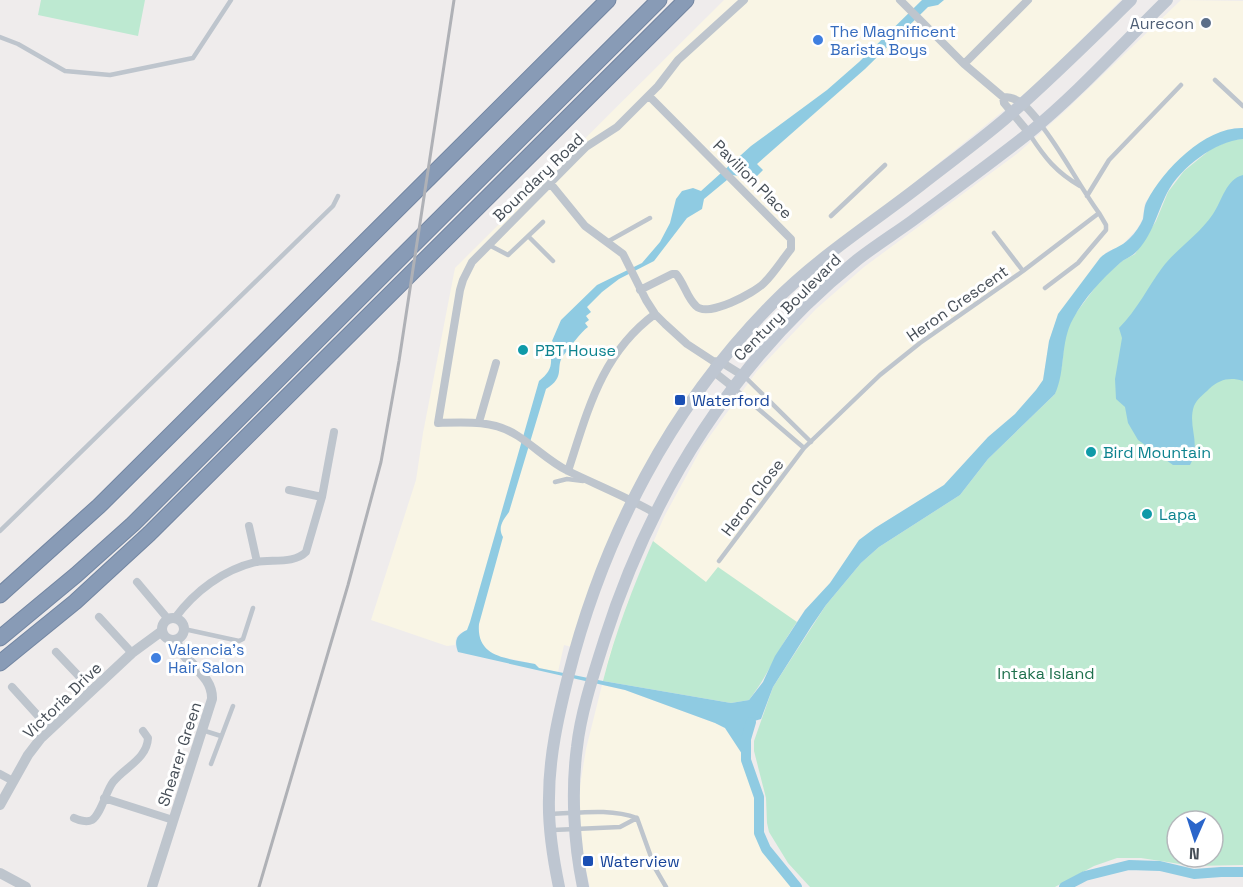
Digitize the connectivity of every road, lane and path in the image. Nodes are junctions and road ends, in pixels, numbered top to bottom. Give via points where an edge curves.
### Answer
1 (231, 0) edge
2 (608, 0) edge
3 (659, 0) edge
4 (686, 0) edge
5 (698, 0) edge
6 (744, 0) edge
7 (1028, 0) edge
8 (1131, 0) edge
9 (1167, 0) edge
10 (902, 2) edge
11 (0, 37) edge
12 (964, 64) junction
13 (1215, 80) dead end
14 (1181, 85) dead end
15 (649, 96) junction
16 (1003, 98) junction
17 (1023, 102) junction
18 (1243, 106) edge
19 (1012, 112) junction
20 (1040, 123) junction
21 (1029, 133) junction
22 (885, 165) dead end
23 (550, 183) junction
24 (1080, 186) junction
25 (338, 196) dead end
26 (1087, 196) junction
27 (1099, 213) junction
28 (831, 216) dead end
29 (650, 218) dead end
30 (543, 222) dead end
31 (994, 233) dead end
32 (528, 236) junction
33 (607, 242) junction
34 (489, 245) junction
35 (436, 249) junction
36 (553, 261) dead end
37 (1023, 271) junction
38 (1045, 288) dead end
39 (640, 290) junction
40 (655, 314) junction
41 (496, 363) dead end
42 (716, 365) junction
43 (742, 375) junction
44 (733, 387) junction
45 (479, 422) junction
46 (334, 432) dead end
47 (811, 442) junction
48 (804, 448) junction
49 (568, 471) junction
50 (555, 482) dead end
51 (594, 483) junction
52 (290, 490) dead end
53 (322, 497) junction
54 (632, 501) junction
55 (655, 513) junction
56 (249, 526) dead end
57 (0, 531) edge
58 (719, 561) dead end
59 (257, 562) junction
60 (137, 582) dead end
61 (0, 594) edge
62 (253, 608) dead end
63 (99, 617) dead end
64 (172, 619) junction
65 (184, 629) junction
66 (162, 631) junction
67 (0, 638) edge
68 (176, 640) junction
69 (56, 652) dead end
70 (132, 653) junction
71 (0, 663) edge
72 (12, 687) dead end
73 (92, 690) junction
74 (233, 706) dead end
75 (50, 729) junction
76 (202, 730) junction
77 (143, 731) dead end
78 (221, 736) junction
79 (211, 764) dead end
80 (0, 774) edge
81 (13, 781) junction
82 (104, 798) junction
83 (0, 805) edge
84 (549, 814) junction
85 (574, 814) junction
86 (74, 818) dead end
87 (637, 818) junction
88 (173, 820) junction
89 (576, 828) junction
90 (550, 830) junction
91 (0, 873) edge
92 (26, 887) edge
93 (152, 887) edge
94 (559, 887) edge
95 (583, 887) edge
96 (666, 887) edge

1 - 11 lane via 193,58 110,75 65,71
2 - 61 highway via 99,506
3 - 67 highway via 133,524
4 - 35 highway
5 - 35 highway
6 - 15 street, Boundary Road via 678,60
7 - 12 street
8 - 17 main road, Century Boulevard
9 - 20 main road, Century Boulevard
10 - 12 street
12 - 16 street
13 - 18 lane
14 - 26 lane via 1110,160
15 - 23 street, Boundary Road via 617,127 586,147
15 - 39 street, Pavilion Place via 791,239 791,249 754,291 710,310 695,305 676,274
16 - 17 street
16 - 19 street
17 - 19 main road, Century Boulevard
17 - 20 street
19 - 21 street
19 - 42 main road, Century Boulevard via 820,260 774,302
20 - 21 main road, Century Boulevard
20 - 24 lane
21 - 24 lane via 1060,175
21 - 43 main road, Century Boulevard via 857,260 810,302
22 - 28 lane
23 - 33 street via 585,226
23 - 34 street, Boundary Road
24 - 26 lane
25 - 57 lane via 333,206
26 - 27 lane
27 - 37 lane, Heron Crescent
27 - 38 lane via 1106,230 1086,256
29 - 33 lane
30 - 32 lane
31 - 37 lane
32 - 34 lane via 508,255
32 - 36 lane
33 - 39 street via 624,254
34 - 45 street, Boundary Road via 472,262 463,280 438,423
35 - 71 highway via 123,560
37 - 47 lane, Heron Crescent via 912,349
39 - 40 street
40 - 42 street
40 - 49 street via 629,335 599,381
41 - 45 street
42 - 43 street
42 - 44 street
42 - 54 main road, Century Boulevard via 673,428
43 - 44 main road, Century Boulevard
43 - 47 lane
44 - 48 lane
44 - 55 main road, Century Boulevard via 694,441
45 - 49 street via 520,437
46 - 53 street
47 - 48 lane, Heron Crescent
48 - 58 lane, Heron Close
49 - 51 street
50 - 51 lane via 567,479
51 - 54 street
52 - 53 street
53 - 59 street via 308,547 301,556
54 - 55 street
54 - 84 main road, Century Boulevard via 575,648 553,744
55 - 85 main road, Century Boulevard via 617,601 584,712 576,748
56 - 59 street
59 - 64 street via 218,577
60 - 64 street
62 - 65 lane via 239,641
63 - 70 street
64 - 65 street via 183,624
64 - 66 street via 163,624
65 - 68 street
66 - 68 street via 167,639
66 - 70 street, Victoria Drive
68 - 76 street, Shearer Green via 211,687 212,699
69 - 73 street
70 - 73 street, Victoria Drive
72 - 75 street
73 - 75 street, Victoria Drive
74 - 78 lane
75 - 81 street, Victoria Drive
76 - 78 lane
76 - 88 street, Shearer Green
77 - 82 street via 148,738 144,752 115,780
78 - 79 lane
80 - 81 street
81 - 83 street, Victoria Drive
82 - 86 street via 90,821
82 - 88 street
84 - 85 lane
84 - 90 main road, Century Boulevard
85 - 87 lane via 613,812
85 - 89 main road, Century Boulevard
87 - 89 lane via 624,826
87 - 96 lane
88 - 93 street, Shearer Green
89 - 90 lane
89 - 95 main road, Century Boulevard
90 - 94 main road, Century Boulevard
91 - 92 street

